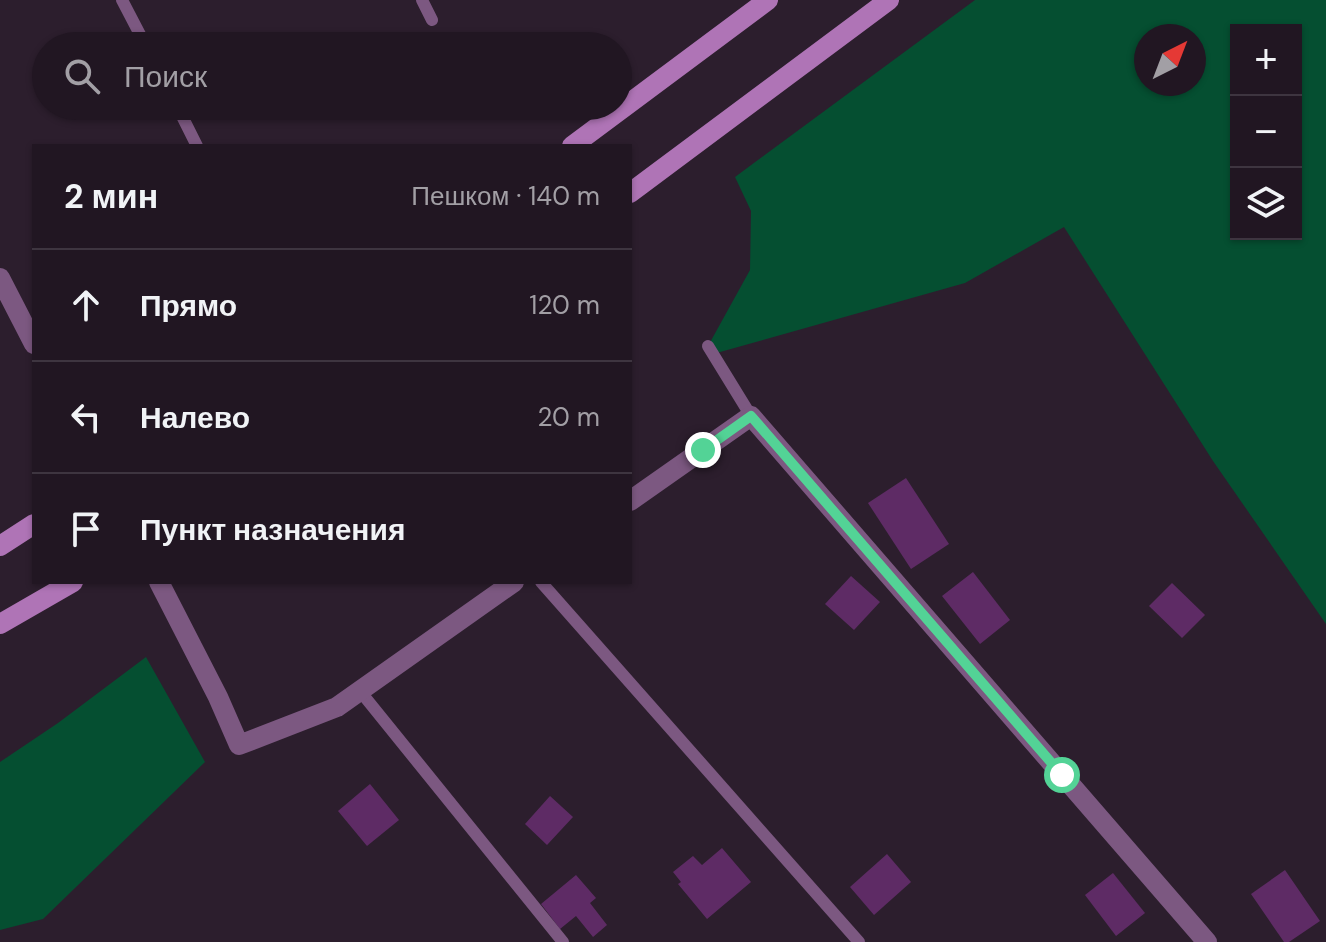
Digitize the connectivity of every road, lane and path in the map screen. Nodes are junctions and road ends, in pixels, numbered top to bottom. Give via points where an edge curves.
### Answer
1 (122, 0) edge
2 (422, 0) edge
3 (768, 0) edge
4 (889, 0) edge
5 (432, 20) dead end
6 (139, 32) edge
7 (632, 101) edge
8 (184, 120) edge
9 (607, 120) edge
10 (196, 144) edge
11 (575, 144) edge
12 (632, 192) edge
13 (0, 278) edge
14 (32, 340) edge
15 (708, 346) dead end
16 (751, 416) junction
17 (632, 500) edge
18 (32, 525) edge
19 (0, 546) edge
20 (70, 584) edge
21 (160, 584) edge
22 (511, 584) edge
23 (543, 584) edge
24 (0, 624) edge
25 (360, 691) junction
26 (563, 942) edge
27 (859, 942) edge
28 (1207, 942) edge

1 - 6 lane
2 - 5 lane
3 - 7 main road
4 - 12 main road
8 - 10 lane
9 - 11 main road
13 - 14 street
15 - 16 lane
16 - 17 street
16 - 28 street
18 - 19 main road
20 - 24 main road
21 - 25 street via 239,745 337,707
22 - 25 street
23 - 27 lane
25 - 26 lane

